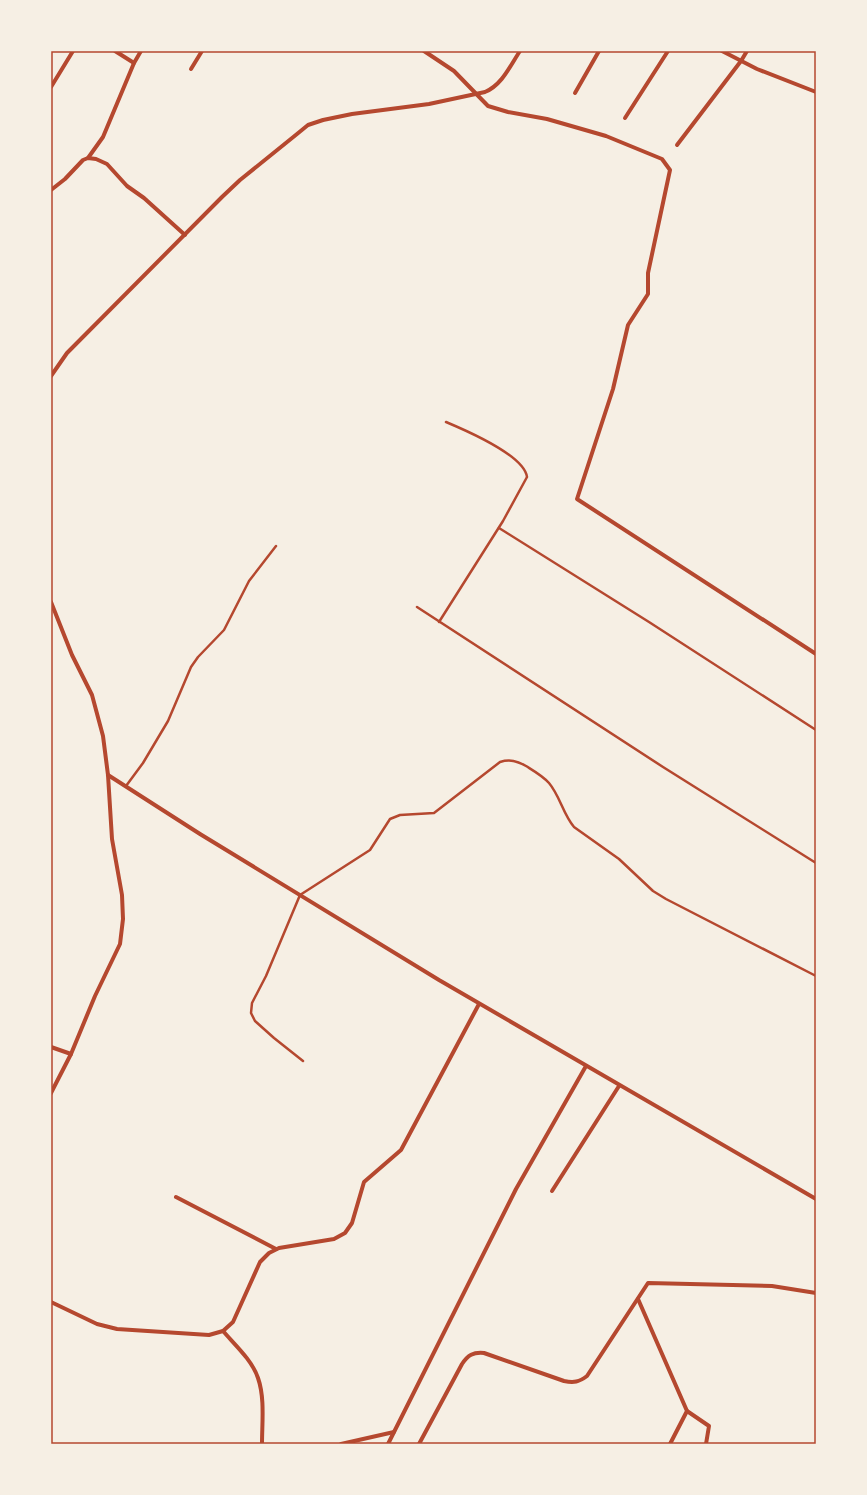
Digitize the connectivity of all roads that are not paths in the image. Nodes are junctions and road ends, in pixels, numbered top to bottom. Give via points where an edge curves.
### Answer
1 (73, 51) edge
2 (115, 51) edge
3 (141, 51) edge
4 (202, 51) edge
5 (424, 51) edge
6 (520, 51) edge
7 (599, 51) edge
8 (668, 51) edge
9 (722, 51) edge
10 (747, 51) edge
11 (433, 53) edge
12 (741, 61) junction
13 (134, 63) junction
14 (191, 69) dead end
15 (51, 87) edge
16 (575, 92) dead end
17 (816, 92) edge
18 (476, 94) junction
19 (625, 118) dead end
20 (677, 145) dead end
21 (88, 158) junction
22 (51, 190) edge
23 (185, 235) junction
24 (51, 376) edge
25 (446, 422) dead end
26 (498, 528) junction
27 (276, 546) dead end
28 (51, 602) edge
29 (417, 607) dead end
30 (440, 622) junction
31 (816, 654) edge
32 (816, 730) edge
33 (108, 775) junction
34 (126, 786) junction
35 (816, 863) edge
36 (300, 895) junction
37 (816, 976) edge
38 (479, 1004) junction
39 (51, 1047) edge
40 (71, 1054) junction
41 (303, 1061) dead end
42 (586, 1066) junction
43 (619, 1086) junction
44 (51, 1093) edge
45 (552, 1191) dead end
46 (176, 1197) dead end
47 (816, 1199) edge
48 (276, 1249) junction
49 (816, 1292) edge
50 (638, 1299) junction
51 (51, 1302) edge
52 (223, 1331) junction
53 (687, 1411) junction
54 (394, 1432) junction
55 (262, 1444) edge
56 (341, 1444) edge
57 (388, 1444) edge
58 (419, 1444) edge
59 (670, 1444) edge
60 (706, 1444) edge

1 - 15 street
2 - 13 street
3 - 13 street
4 - 14 street
5 - 11 street
6 - 18 street via 500,82 492,89
7 - 16 street
8 - 19 street
9 - 12 street
10 - 12 street
11 - 18 street
12 - 17 street
12 - 20 street
13 - 21 street via 102,137
18 - 23 street via 429,104 352,114 308,126 240,180
18 - 31 street via 488,106 606,136 662,159 670,170 648,273 648,294 628,325 614,390 577,499
21 - 22 street via 78,164
21 - 23 street via 107,164 127,186
23 - 24 street via 67,353
25 - 26 lane via 502,450 524,467 527,477
26 - 30 lane
26 - 32 lane
27 - 34 lane via 249,581 224,630 191,667 168,721
28 - 33 street via 72,655 92,695 103,736
29 - 30 lane
30 - 35 lane
33 - 34 street
33 - 40 street via 112,839 122,895 122,932 120,944
34 - 36 street
36 - 37 lane via 370,850 390,819 400,815 434,813 500,762 516,761 544,778 574,826 619,859 653,891
36 - 38 street
36 - 41 lane via 252,1003 251,1013 255,1021 269,1034
38 - 42 street
38 - 48 street via 401,1150 364,1182 352,1223 345,1233 334,1239
39 - 40 street
40 - 44 street
42 - 43 street
42 - 54 street via 516,1189
43 - 45 street
43 - 47 street
46 - 48 street
48 - 52 street via 260,1262 233,1322
49 - 50 street via 772,1286 648,1283
50 - 53 street
50 - 58 street via 587,1376 580,1381 564,1381 484,1353 471,1354 462,1364
51 - 52 street via 96,1324 117,1329 209,1335
52 - 55 street via 250,1362 258,1378 262,1396
53 - 59 street
53 - 60 street via 709,1426
54 - 56 street
54 - 57 street

